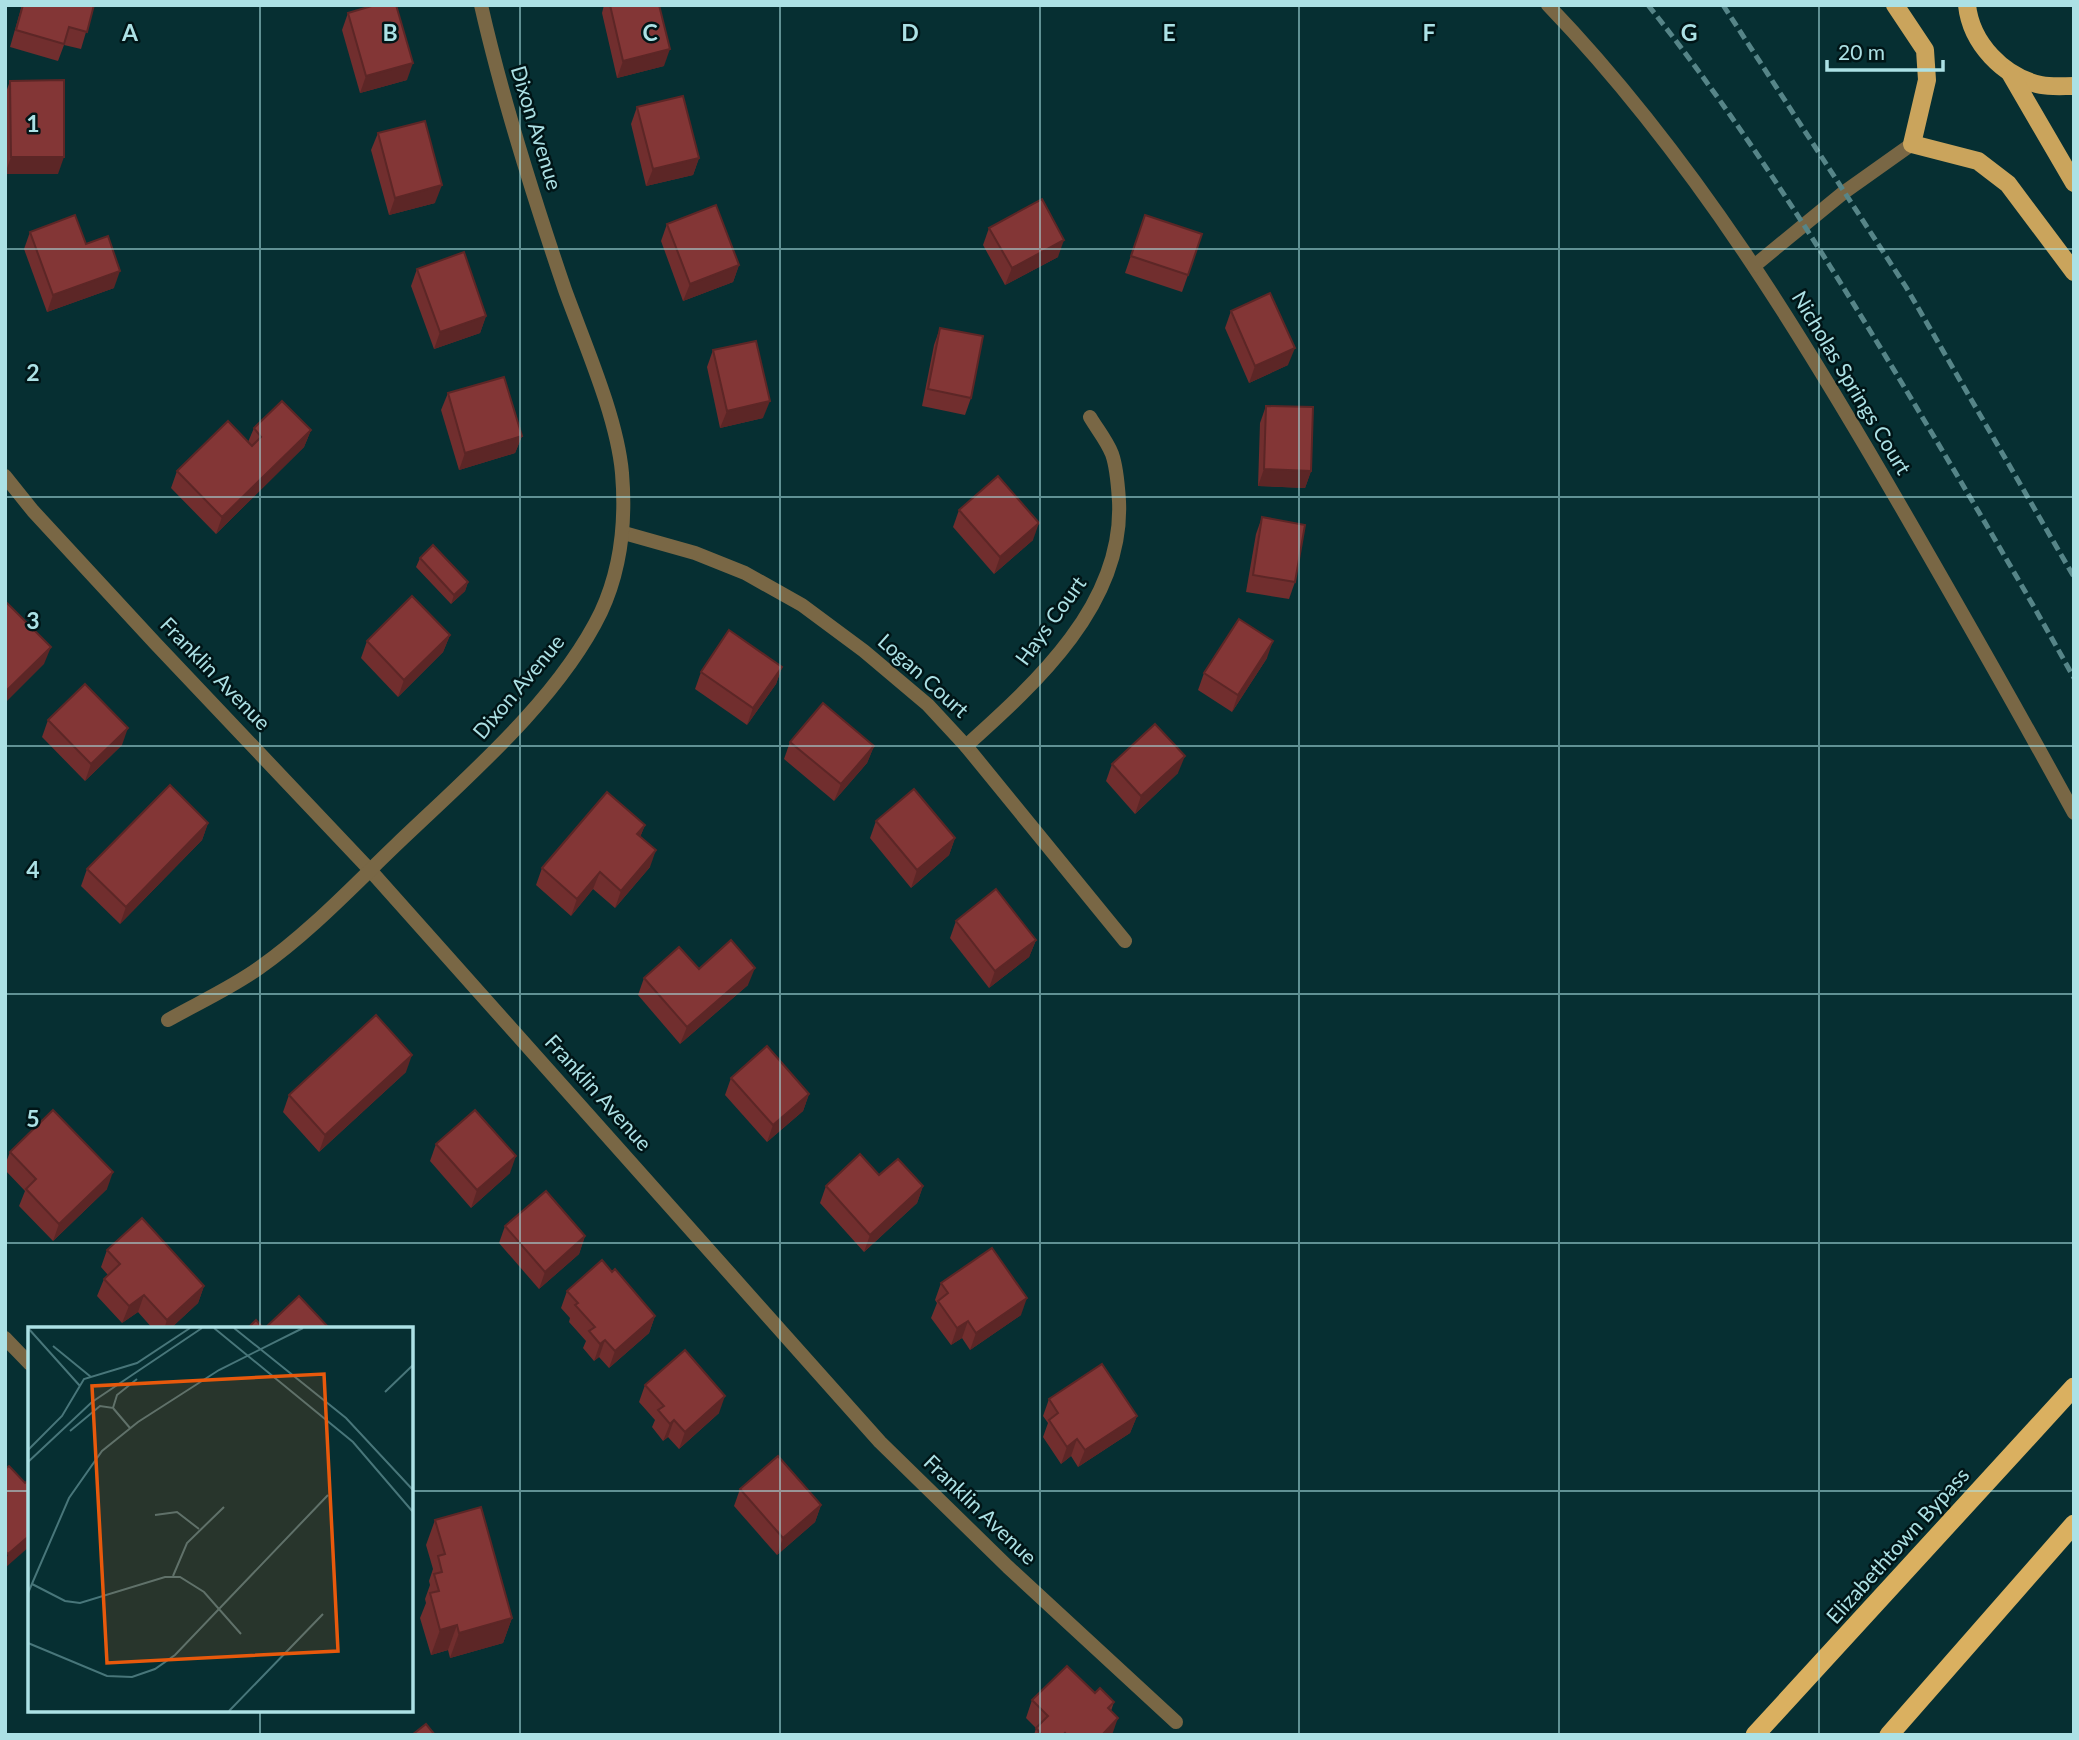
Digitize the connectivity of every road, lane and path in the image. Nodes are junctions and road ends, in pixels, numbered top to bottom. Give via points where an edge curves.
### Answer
1 (481, 5) edge
2 (1548, 5) edge
3 (1895, 5) edge
4 (1967, 5) edge
5 (2010, 73) junction
6 (2074, 86) edge
7 (1912, 144) junction
8 (2074, 183) edge
9 (1754, 266) junction
10 (2074, 272) edge
11 (1090, 417) dead end
12 (5, 476) edge
13 (624, 533) junction
14 (967, 747) junction
15 (2074, 813) edge
16 (370, 870) junction
17 (1125, 941) dead end
18 (168, 1020) dead end
19 (5, 1338) edge
20 (28, 1362) edge
21 (2074, 1387) edge
22 (2074, 1524) edge
23 (1175, 1722) dead end
24 (1755, 1735) edge
25 (1889, 1735) edge

1 - 13 street, Dixon Avenue via 541,220 611,423 622,472
2 - 9 street, Nicholas Springs Court via 1643,114
3 - 7 main road via 1926,50 1927,79
4 - 5 main road via 1978,38
5 - 6 main road via 2040,85
5 - 8 main road
7 - 9 street
7 - 10 main road via 1978,161 2008,184
9 - 15 street, Nicholas Springs Court via 1841,403
11 - 14 street, Hays Court via 1112,454 1118,484 1116,538 1104,582 1064,646 1017,701
12 - 16 street, Franklin Avenue
13 - 14 street, Logan Court via 745,573 802,605 928,705
13 - 16 street, Dixon Avenue via 601,612 578,652 493,753
14 - 17 street, Logan Court
16 - 18 street, Dixon Avenue via 315,925 257,970
16 - 23 street, Franklin Avenue via 880,1442
19 - 20 street
21 - 24 highway, Elizabethtown Bypass
22 - 25 highway

